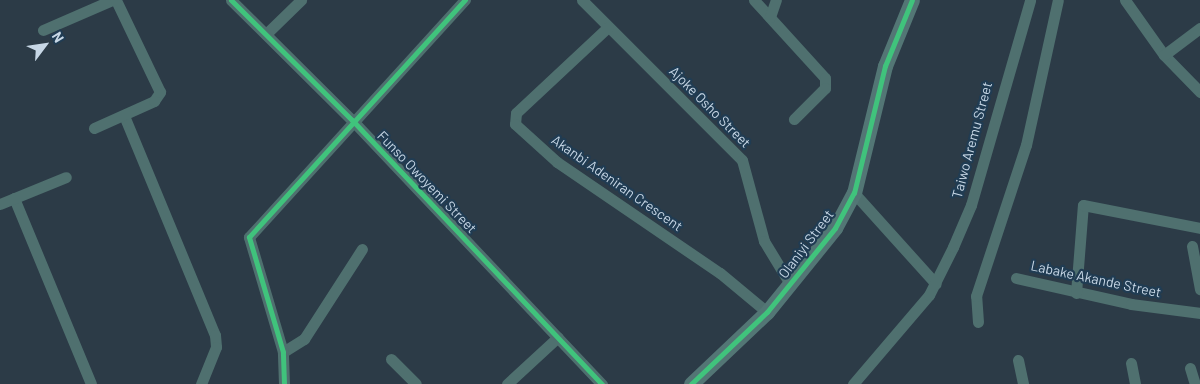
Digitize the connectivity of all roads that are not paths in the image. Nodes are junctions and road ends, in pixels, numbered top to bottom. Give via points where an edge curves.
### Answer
1 (114, 0) edge
2 (231, 0) edge
3 (301, 0) edge
4 (465, 0) edge
5 (582, 0) edge
6 (754, 0) edge
7 (776, 0) edge
8 (912, 0) edge
9 (1030, 0) edge
10 (1058, 0) edge
11 (1125, 0) edge
12 (770, 17) junction
13 (608, 26) junction
14 (1200, 28) edge
15 (44, 30) dead end
16 (266, 34) junction
17 (1164, 55) junction
18 (1200, 92) edge
19 (125, 118) junction
20 (794, 119) dead end
21 (352, 120) junction
22 (94, 128) dead end
23 (66, 177) dead end
24 (854, 193) junction
25 (14, 198) junction
26 (0, 202) edge
27 (1200, 228) edge
28 (1192, 246) dead end
29 (362, 248) dead end
30 (1016, 278) dead end
31 (790, 284) junction
32 (936, 284) junction
33 (1200, 289) edge
34 (1076, 293) junction
35 (767, 312) junction
36 (1200, 313) edge
37 (978, 322) dead end
38 (558, 336) junction
39 (283, 352) junction
40 (391, 360) dead end
41 (1018, 360) dead end
42 (1131, 362) dead end
43 (1190, 368) dead end
44 (90, 384) edge
45 (201, 384) edge
46 (284, 384) edge
47 (416, 384) edge
48 (507, 384) edge
49 (602, 384) edge
50 (691, 384) edge
51 (852, 384) edge
52 (1023, 384) edge
53 (1136, 384) edge
54 (1196, 384) edge

1 - 15 street
1 - 19 street via 160,92 154,101
2 - 16 street, Funso Owoyemi Street
3 - 16 street
4 - 21 street
5 - 13 street, Ajoke Osho Street
6 - 12 street
7 - 12 street
8 - 24 street, Olaniyi Street via 885,66
9 - 32 street, Taiwo Aremu Street via 971,205
10 - 37 street via 1026,145 976,296
11 - 17 street
12 - 20 street via 826,83
13 - 31 street, Ajoke Osho Street via 742,160 764,241
13 - 35 street, Akanbi Adeniran Crescent via 516,113 515,124 557,162 720,273
14 - 17 street
16 - 21 street, Funso Owoyemi Street
17 - 18 street
19 - 22 street
19 - 45 street via 215,335 216,347
21 - 38 street, Funso Owoyemi Street
21 - 39 street via 249,237
23 - 25 street
24 - 31 street, Olaniyi Street via 835,228
24 - 32 street
25 - 26 street
25 - 44 street
27 - 34 street via 1083,205
28 - 33 street
29 - 39 street via 304,339
30 - 34 street, Labake Akande Street
31 - 35 street, Olaniyi Street
32 - 51 street, Taiwo Aremu Street via 878,360
34 - 36 street, Labake Akande Street
35 - 50 street, Olaniyi Street
38 - 48 street
38 - 49 street, Funso Owoyemi Street
39 - 46 street
40 - 47 street
41 - 52 street
42 - 53 street
43 - 54 street

